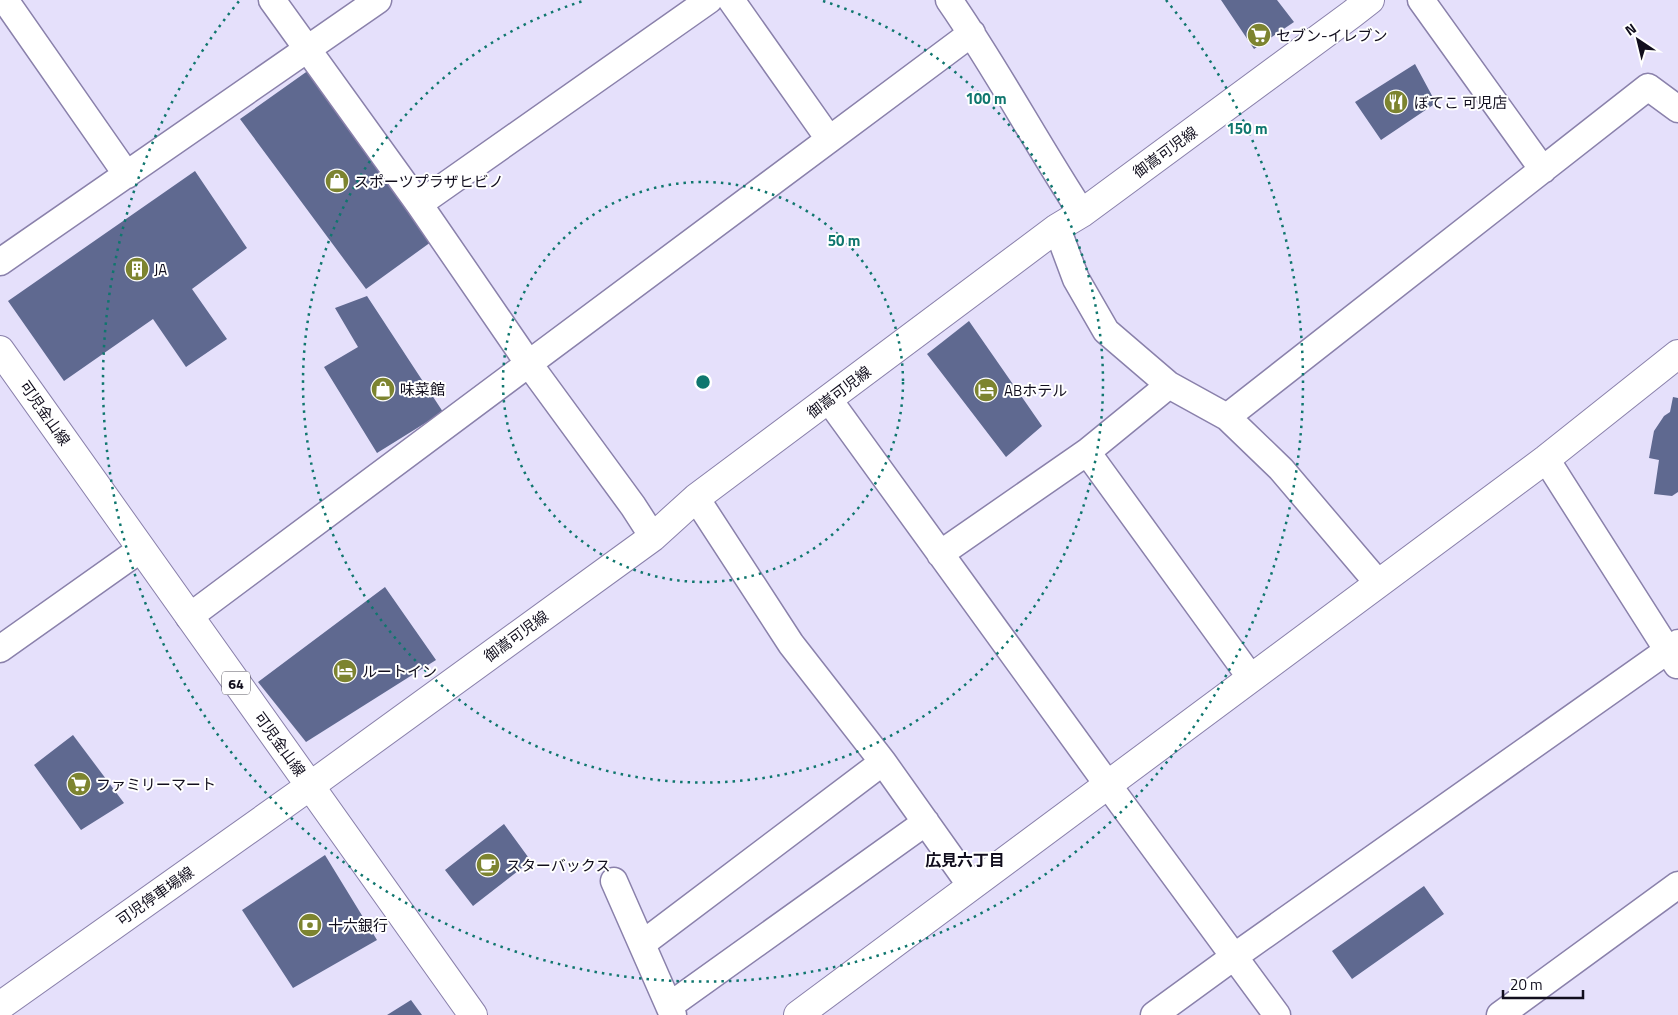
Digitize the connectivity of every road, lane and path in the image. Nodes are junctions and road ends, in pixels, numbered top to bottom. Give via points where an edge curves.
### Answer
1 (5, 0) edge
2 (272, 0) edge
3 (378, 0) edge
4 (709, 0) edge
5 (731, 0) edge
6 (949, 0) edge
7 (1370, 0) edge
8 (1421, 0) edge
9 (0, 3) edge
10 (972, 34) junction
11 (309, 49) junction
12 (1678, 108) edge
13 (829, 139) junction
14 (1543, 170) junction
15 (127, 175) junction
16 (418, 204) junction
17 (1082, 213) junction
18 (1057, 228) junction
19 (0, 262) edge
20 (0, 350) edge
21 (1678, 354) edge
22 (529, 364) junction
23 (1169, 385) junction
24 (828, 400) junction
25 (1227, 417) junction
26 (1088, 452) junction
27 (1546, 459) junction
28 (696, 498) junction
29 (653, 537) junction
30 (142, 550) junction
31 (940, 554) junction
32 (1378, 583) junction
33 (189, 617) junction
34 (0, 649) edge
35 (1675, 653) edge
36 (1251, 678) junction
37 (883, 762) junction
38 (1108, 785) junction
39 (310, 786) junction
40 (926, 822) junction
41 (614, 881) dead end
42 (1678, 885) edge
43 (971, 886) junction
44 (642, 944) junction
45 (1235, 956) junction
46 (2, 1000) edge
47 (671, 1011) edge
48 (473, 1015) edge
49 (798, 1015) edge
50 (1154, 1015) edge
51 (1277, 1015) edge
52 (1500, 1015) edge

1 - 9 street
1 - 15 street
2 - 11 street
3 - 11 street
4 - 16 street
5 - 13 street
6 - 10 street
7 - 17 main road, 御嵩可児線
8 - 14 street
10 - 13 street
10 - 17 street
11 - 15 street
11 - 16 street
12 - 14 street via 1648,87
13 - 22 street
14 - 25 street
15 - 19 street
16 - 22 street
17 - 18 main road, 御嵩可児線
18 - 23 street via 1076,279 1106,331
18 - 24 main road, 御嵩可児線
20 - 30 main road, 可児金山線 / 64
21 - 27 main road
22 - 29 street
22 - 33 street
23 - 25 street
23 - 26 street
24 - 28 main road, 御嵩可児線
24 - 31 street
25 - 32 street via 1281,469
26 - 31 street
26 - 36 street
27 - 32 main road
27 - 35 street
28 - 29 main road, 御嵩可児線
28 - 37 street via 791,644
29 - 39 main road, 御嵩可児線
30 - 33 main road, 可児金山線 / 64
30 - 34 street
31 - 38 street
32 - 36 main road
33 - 39 main road, 可児金山線 / 64
35 - 45 street
36 - 38 main road
37 - 40 street
37 - 44 street
38 - 43 main road
38 - 45 street
39 - 46 main road, 可児停車場線
39 - 48 main road, 可児金山線 / 64
40 - 43 street
40 - 47 street
41 - 44 street
42 - 52 street
43 - 49 main road
44 - 47 street
45 - 50 street
45 - 51 street

